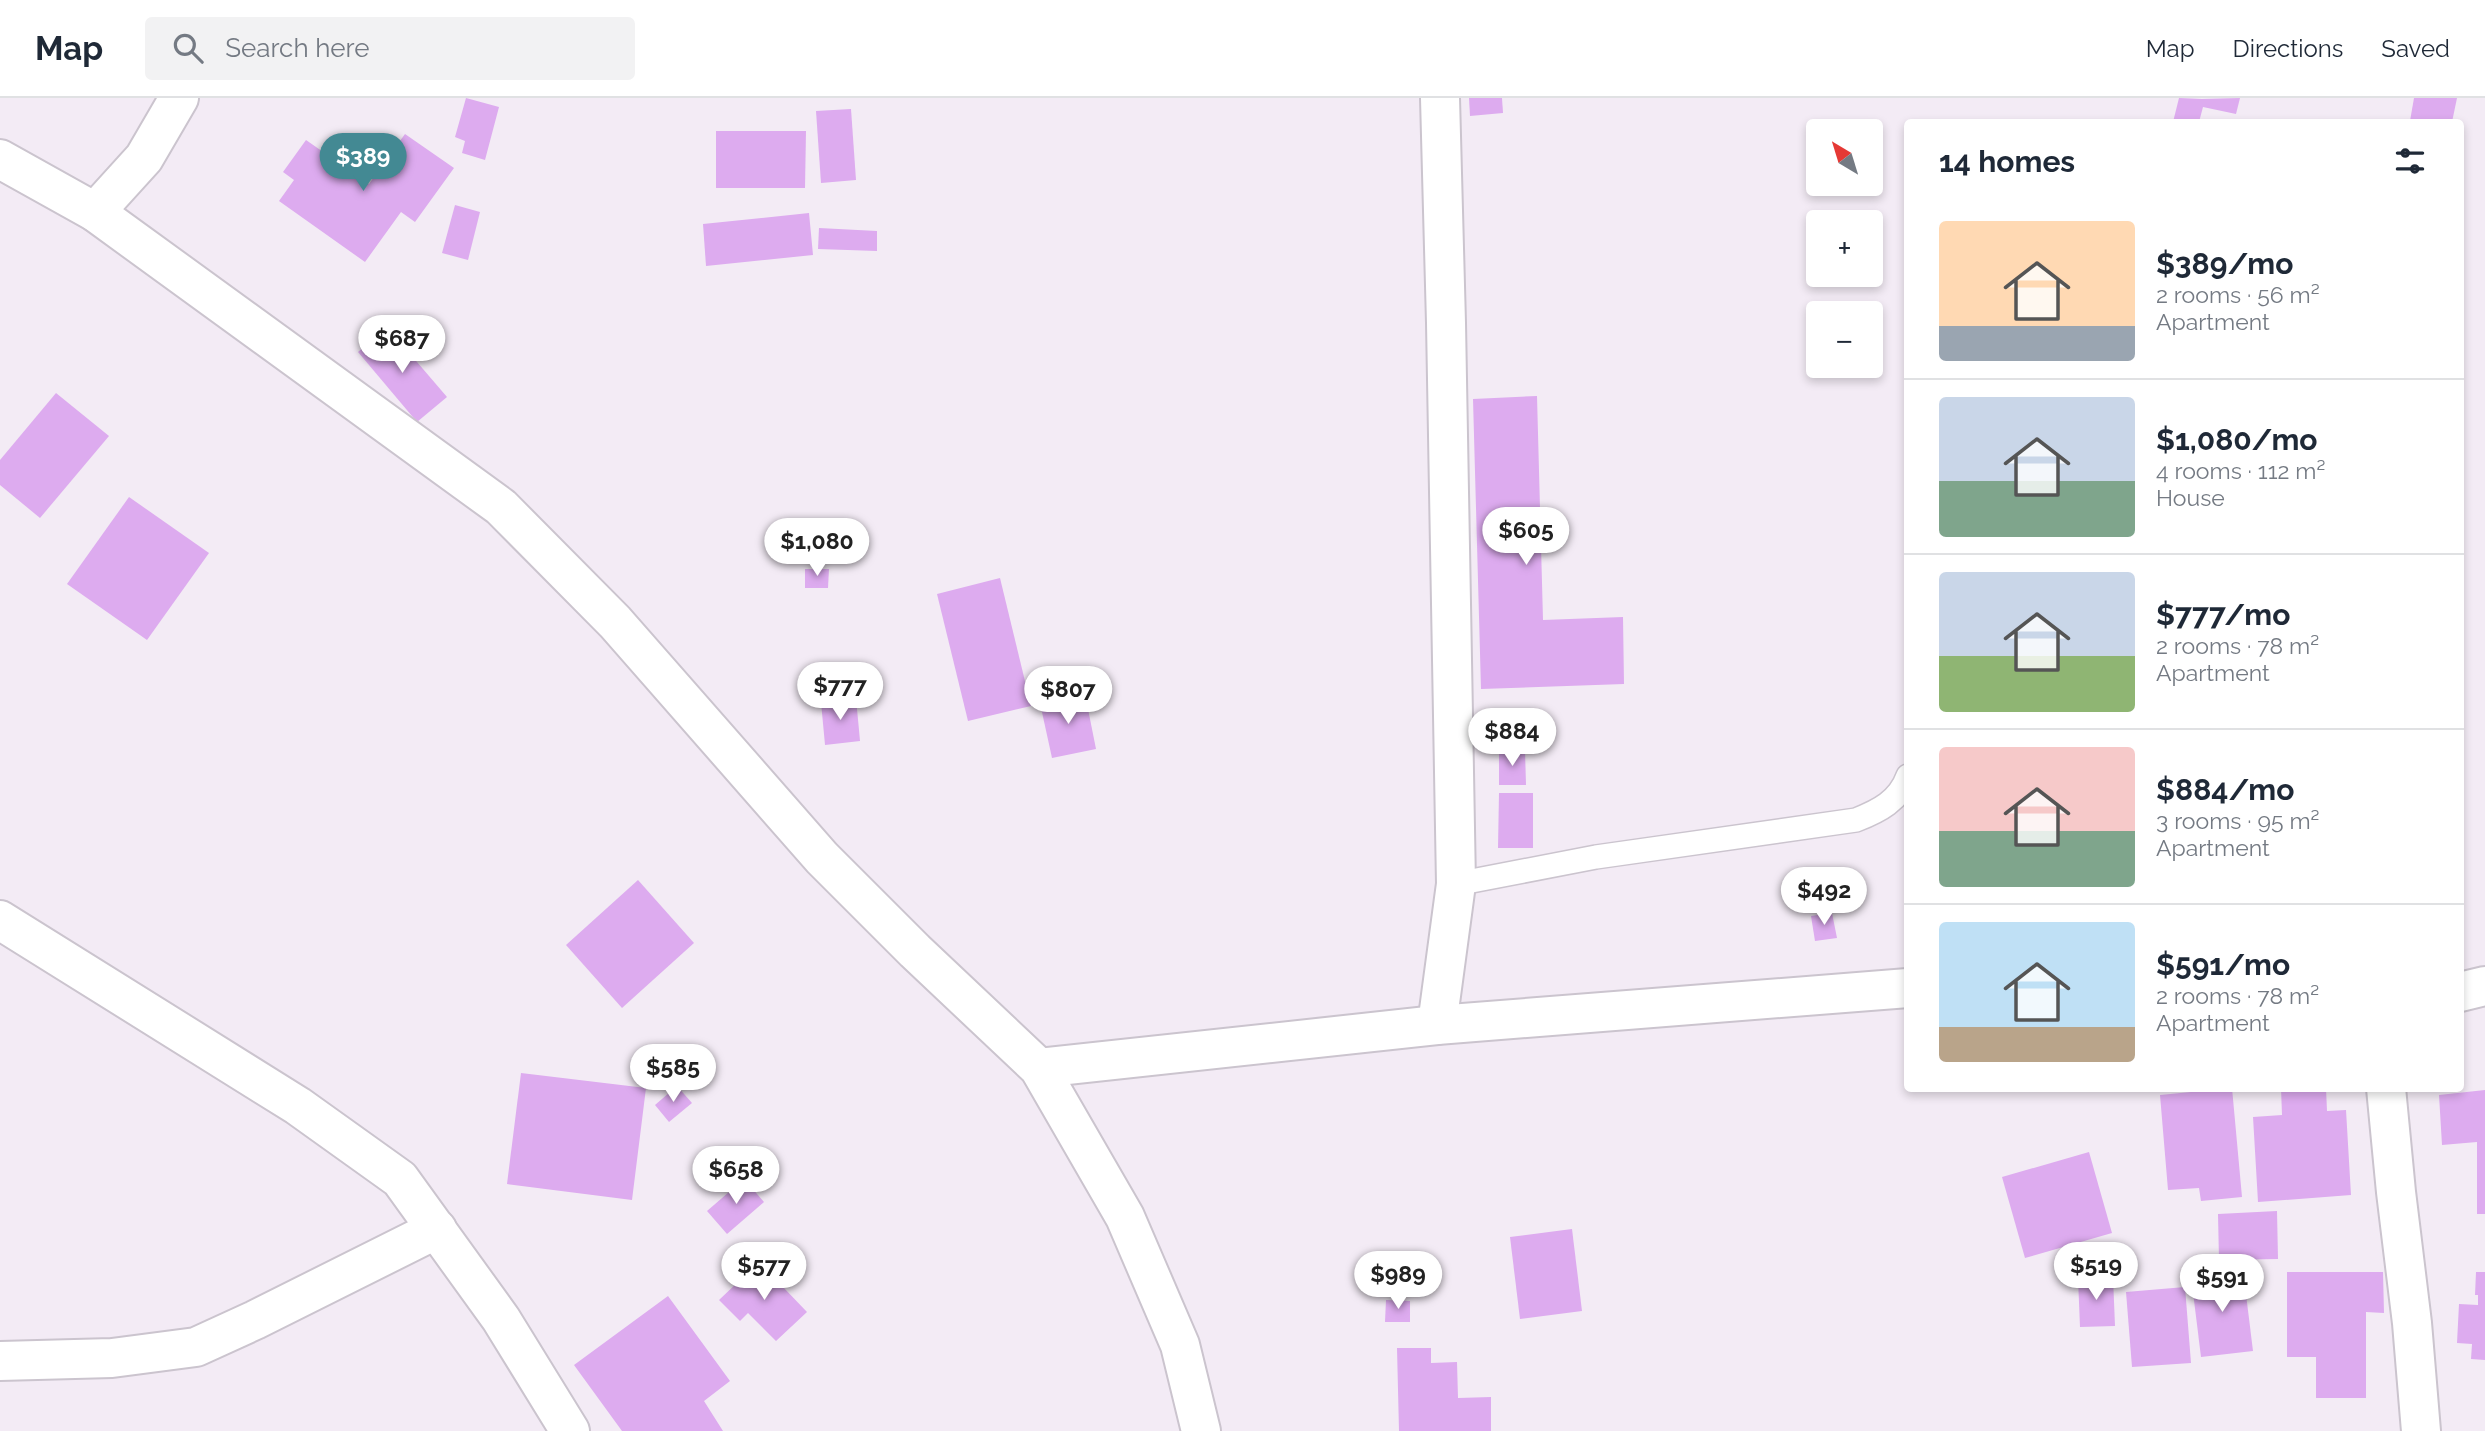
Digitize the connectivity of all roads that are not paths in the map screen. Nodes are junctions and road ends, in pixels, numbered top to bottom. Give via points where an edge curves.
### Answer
1 (179, 98) edge
2 (1440, 98) edge
3 (0, 159) edge
4 (95, 212) junction
5 (1904, 783) edge
6 (1456, 884) junction
7 (0, 920) edge
8 (2485, 986) edge
9 (1904, 988) edge
10 (2464, 991) edge
11 (1437, 1025) junction
12 (1039, 1068) junction
13 (2386, 1092) edge
14 (437, 1229) junction
15 (0, 1362) edge
16 (570, 1431) edge
17 (1201, 1431) edge
18 (2421, 1431) edge

1 - 4 street via 144,158
2 - 6 street
3 - 4 street
4 - 12 street via 501,507 615,622 822,858
5 - 6 lane via 1895,799 1856,820 1596,857
6 - 11 street
7 - 14 street via 298,1106 400,1179
8 - 10 street
9 - 11 street
11 - 12 street
12 - 17 street via 1125,1217 1180,1345
13 - 18 street
14 - 15 street via 196,1347 112,1358
14 - 16 street via 501,1319

